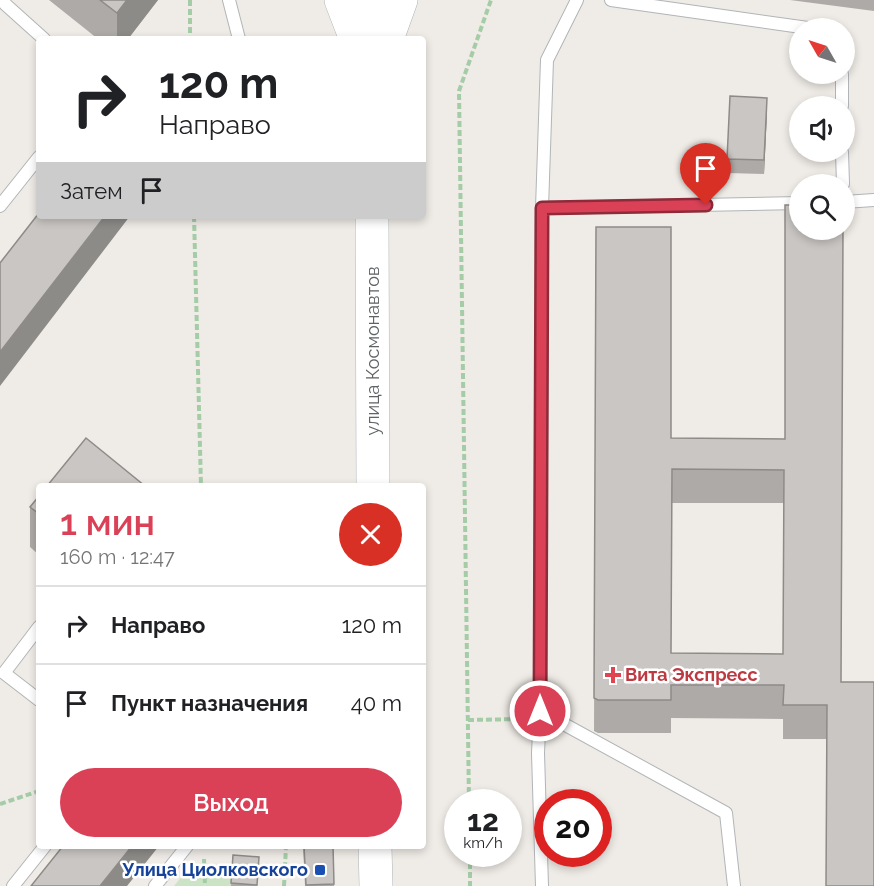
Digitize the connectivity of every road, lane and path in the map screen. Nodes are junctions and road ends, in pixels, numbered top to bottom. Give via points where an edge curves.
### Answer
1 (190, 0) edge
2 (229, 0) edge
3 (341, 0) edge
4 (370, 0) edge
5 (401, 0) edge
6 (491, 0) edge
7 (577, 0) edge
8 (611, 0) edge
9 (3, 3) edge
10 (789, 25) edge
11 (41, 36) edge
12 (190, 36) edge
13 (238, 36) edge
14 (355, 36) edge
15 (371, 36) edge
16 (388, 36) edge
17 (36, 161) edge
18 (874, 200) edge
19 (855, 201) edge
20 (789, 203) edge
21 (0, 206) edge
22 (542, 208) junction
23 (194, 219) edge
24 (372, 219) edge
25 (201, 483) edge
26 (374, 483) edge
27 (36, 631) edge
28 (36, 698) edge
29 (540, 715) junction
30 (468, 720) junction
31 (469, 789) edge
32 (36, 792) edge
33 (0, 804) edge
34 (43, 849) edge
35 (185, 849) edge
36 (286, 849) edge
37 (375, 849) edge
38 (204, 856) dead end
39 (470, 867) edge
40 (14, 886) edge
41 (154, 886) edge
42 (205, 886) edge
43 (284, 886) edge
44 (376, 886) edge
45 (470, 886) edge
46 (542, 886) edge
47 (734, 886) edge

1 - 12 path
2 - 13 lane
3 - 14 main road
4 - 15 main road
5 - 16 main road
6 - 30 path via 459,91
7 - 22 lane via 547,60
8 - 10 lane
9 - 11 lane
17 - 21 lane
18 - 19 lane
20 - 22 lane
22 - 29 lane
23 - 25 path
24 - 26 main road, улица Космонавтов
27 - 28 lane via 4,673
29 - 30 path
29 - 46 lane
29 - 47 lane via 726,813
30 - 31 path
32 - 33 path
34 - 40 lane
35 - 41 lane
36 - 43 path
37 - 44 main road
38 - 42 path
39 - 45 path

